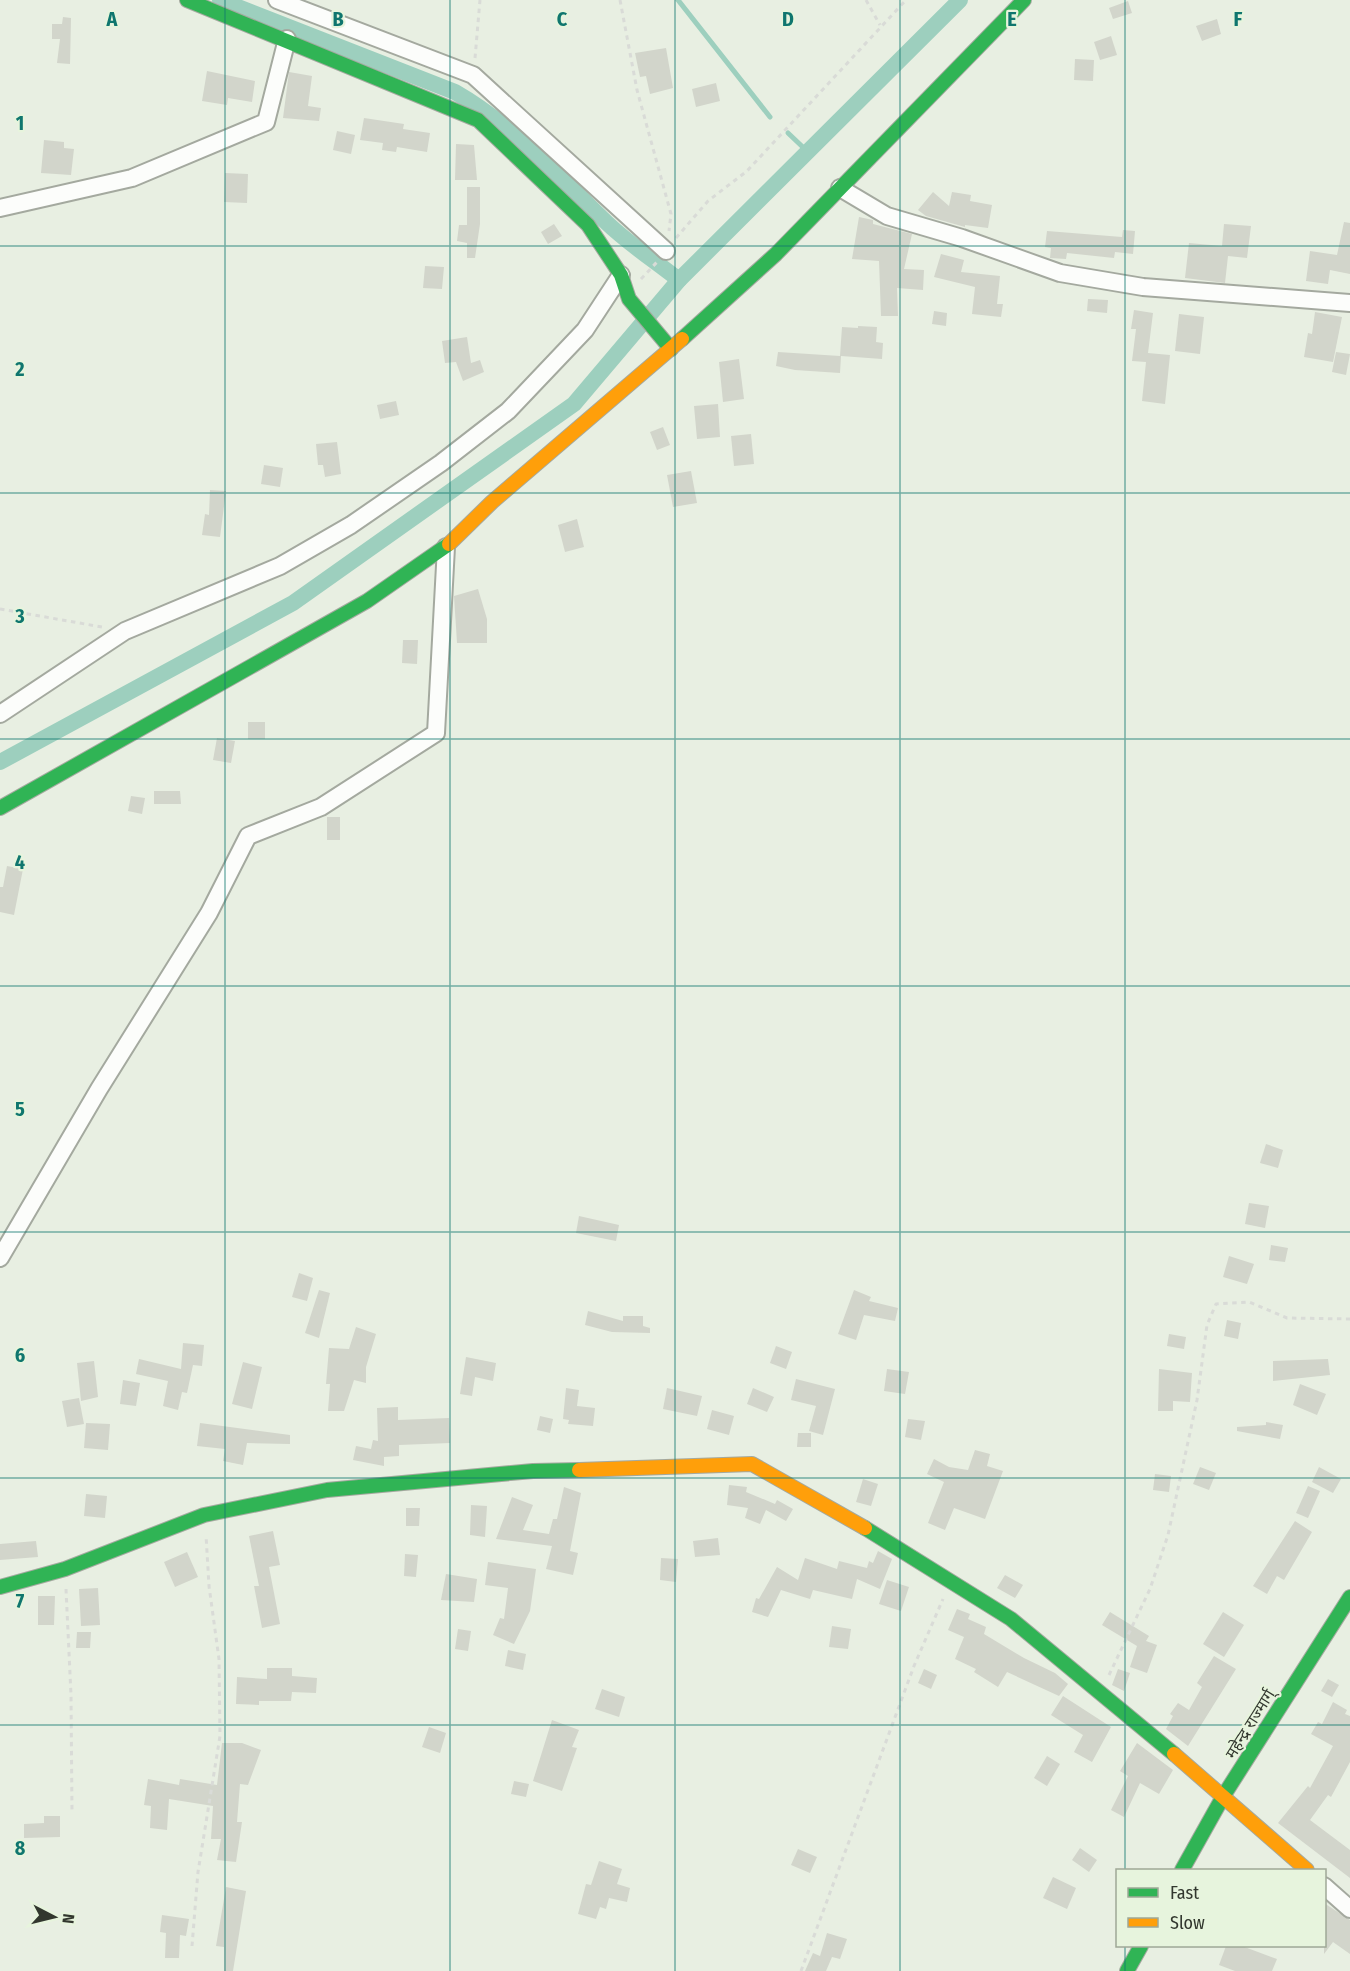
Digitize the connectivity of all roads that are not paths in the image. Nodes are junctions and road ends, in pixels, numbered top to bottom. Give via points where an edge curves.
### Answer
1 (187, 0) edge
2 (277, 0) edge
3 (1024, 0) edge
4 (287, 39) junction
5 (840, 188) junction
6 (0, 208) edge
7 (663, 254) road end
8 (621, 274) junction
9 (1350, 303) edge
10 (671, 349) junction
11 (446, 547) junction
12 (0, 714) edge
13 (0, 808) edge
14 (0, 1258) edge
15 (0, 1587) edge
16 (1350, 1597) edge
17 (1224, 1796) junction
18 (1183, 1869) edge
19 (1306, 1869) edge
20 (1326, 1888) edge
21 (1350, 1910) edge
22 (1140, 1947) edge
23 (1127, 1971) edge

1 - 4 main road
2 - 7 street via 473,75
3 - 5 main road
4 - 6 street via 266,122 132,178
4 - 8 main road via 477,120 588,225
5 - 9 street via 887,216 1060,273 1143,287
5 - 10 main road via 776,254
8 - 10 main road via 629,299
8 - 12 street via 585,330 508,411 441,463 351,525 279,566 124,631
10 - 11 main road via 492,502
11 - 13 main road via 367,601
11 - 14 street via 436,733 321,807 249,836 208,914
15 - 17 main road via 65,1569 204,1515 327,1490 534,1471 752,1464 1011,1619
16 - 17 main road, महेन्द्र राज्मार्ग्
17 - 18 main road, महेन्द्र राज्मार्ग्
17 - 19 main road
20 - 21 street
22 - 23 main road

